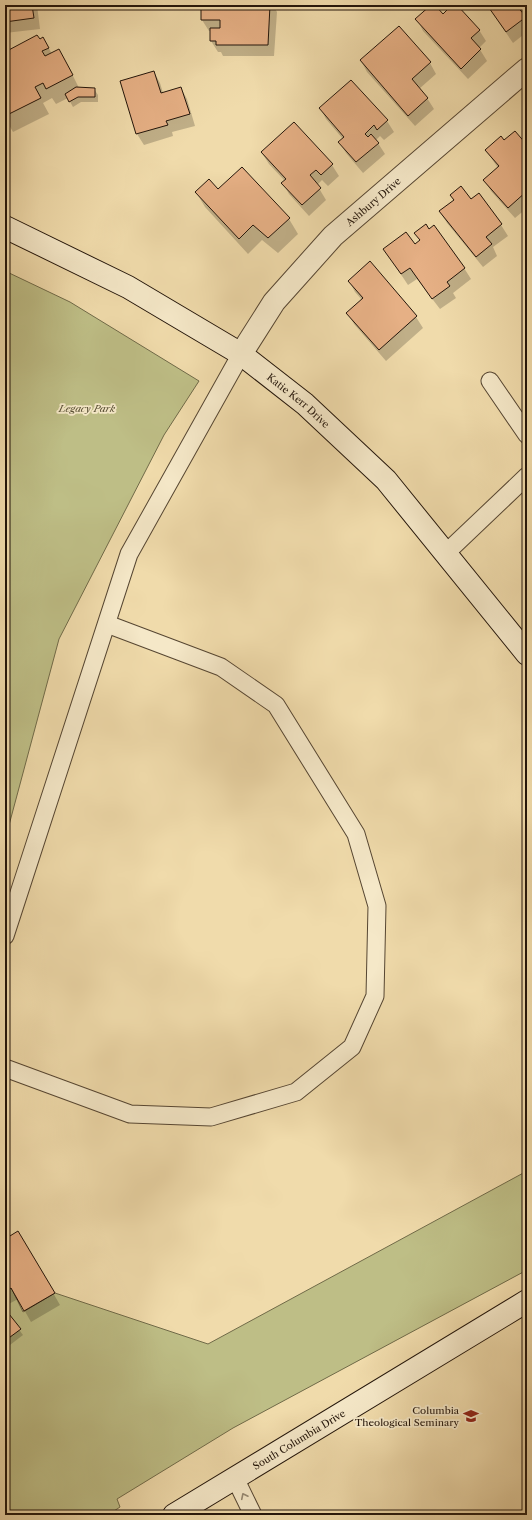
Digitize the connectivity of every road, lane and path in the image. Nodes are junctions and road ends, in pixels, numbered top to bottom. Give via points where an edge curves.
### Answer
1 (527, 69) edge
2 (5, 227) edge
3 (241, 354) junction
4 (490, 380) dead end
5 (527, 435) edge
6 (527, 476) edge
7 (446, 553) junction
8 (107, 624) junction
9 (527, 654) edge
10 (5, 936) edge
11 (5, 1068) edge
12 (527, 1301) edge
13 (235, 1478) junction
14 (174, 1515) edge
15 (253, 1515) edge

1 - 3 street, Ashbury Drive via 332,236 274,302
2 - 3 street, Katie Kerr Drive via 128,287
3 - 7 street, Katie Kerr Drive via 305,404 386,480
3 - 8 lane via 129,554
4 - 5 lane
6 - 7 lane
7 - 9 street, Katie Kerr Drive
8 - 10 lane
8 - 11 lane via 221,668 276,705 356,834 377,906 375,996 352,1047 296,1092 211,1117 130,1114
12 - 13 street, South Columbia Drive
13 - 14 street, South Columbia Drive
15 -> 13 lane

